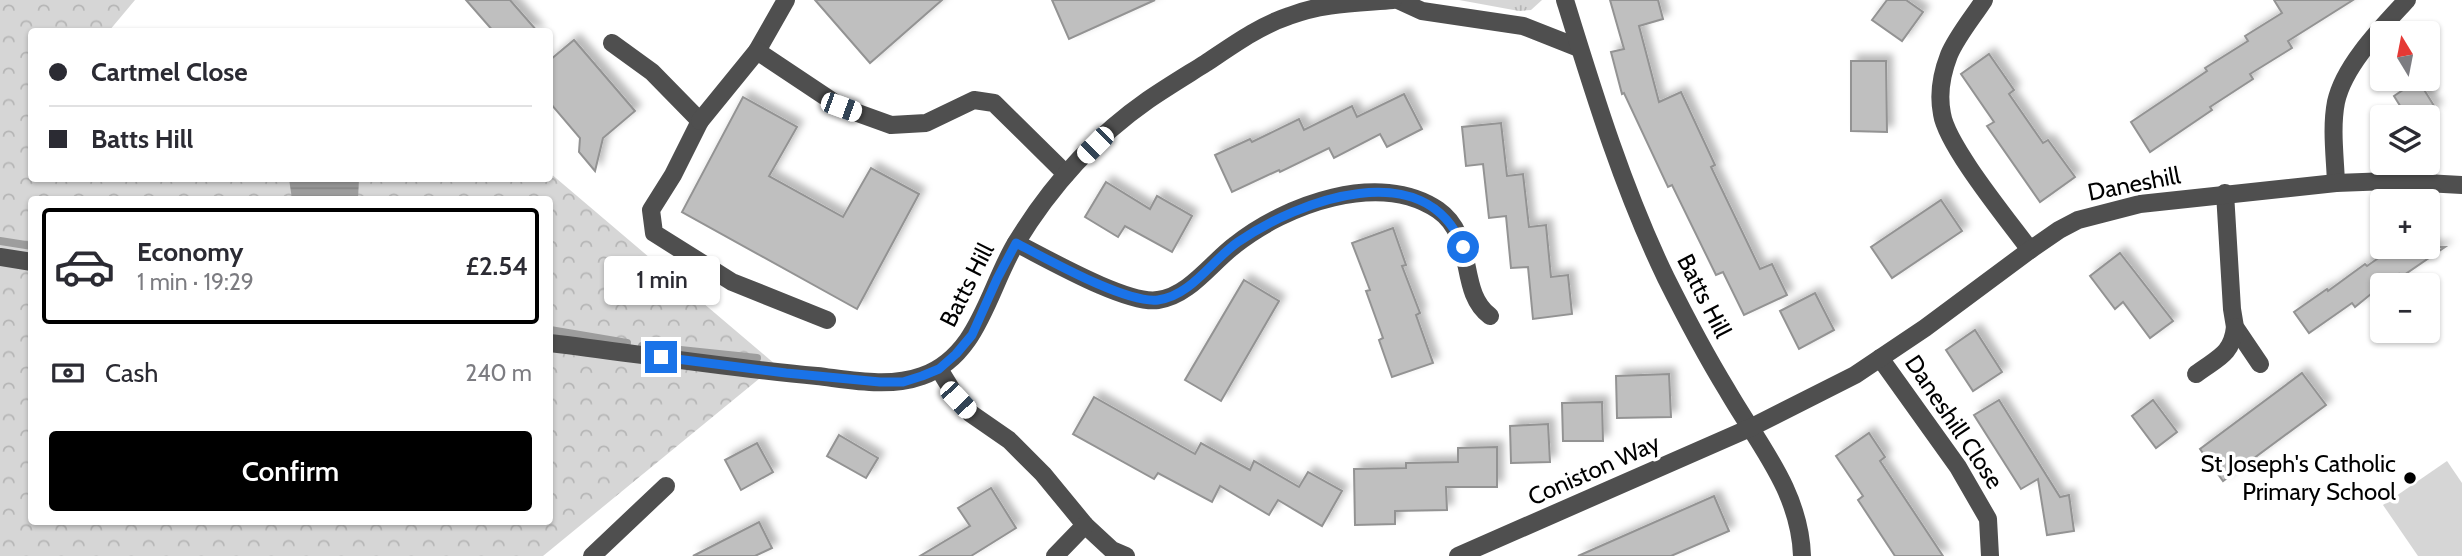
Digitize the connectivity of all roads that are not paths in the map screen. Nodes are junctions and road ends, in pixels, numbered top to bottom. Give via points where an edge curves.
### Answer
1 (786, 0) edge
2 (1393, 0) edge
3 (1398, 0) edge
4 (1565, 0) edge
5 (1984, 0) edge
6 (2407, 0) edge
7 (612, 43) dead end
8 (1579, 48) junction
9 (757, 51) junction
10 (701, 121) junction
11 (1066, 174) junction
12 (2336, 183) junction
13 (2462, 185) edge
14 (2225, 194) junction
15 (1016, 243) junction
16 (2030, 250) junction
17 (0, 257) edge
18 (28, 261) edge
19 (1490, 316) dead end
20 (827, 320) dead end
21 (2235, 327) junction
22 (553, 343) edge
23 (1880, 358) junction
24 (2260, 364) dead end
25 (939, 369) junction
26 (2196, 374) dead end
27 (1750, 428) junction
28 (666, 486) dead end
29 (1085, 525) junction
30 (592, 556) edge
31 (1055, 556) edge
32 (1126, 556) edge
33 (1458, 556) edge
34 (1802, 556) edge
35 (1990, 556) edge

1 - 9 street
2 - 11 street, Batts Hill via 1322,6 1253,32 1147,100
3 - 8 street via 1422,11 1523,26
4 - 8 street, Batts Hill
5 - 16 street via 1950,51 1943,72 1941,113 1961,154
6 - 12 street via 2349,71 2337,99
7 - 10 street via 652,72
8 - 27 street, Batts Hill via 1619,169 1665,275
9 - 10 street
9 - 11 street via 841,107 891,125 926,123 974,100 994,103
10 - 20 street via 651,210 654,233 732,282
11 - 15 street, Batts Hill
12 - 13 street, Daneshill
12 - 14 street, Daneshill
14 - 16 street, Daneshill via 2110,210 2078,220
14 - 21 street
15 - 19 street via 1127,295 1158,300 1180,293 1235,244 1302,207 1337,197 1399,193 1440,212 1457,230 1474,297
15 - 25 street, Batts Hill via 972,335
16 - 23 street, Daneshill
17 - 18 street
21 - 24 street
21 - 26 street via 2228,351
22 - 25 street, Batts Hill via 880,382 903,382
23 - 27 street, Daneshill
23 - 35 street, Daneshill Close via 1989,519
25 - 29 street via 964,406 1009,440
27 - 33 street, Coniston Way
27 - 34 street, Batts Hill via 1788,491 1801,533
28 - 30 street
29 - 31 street
29 - 32 street via 1112,550

